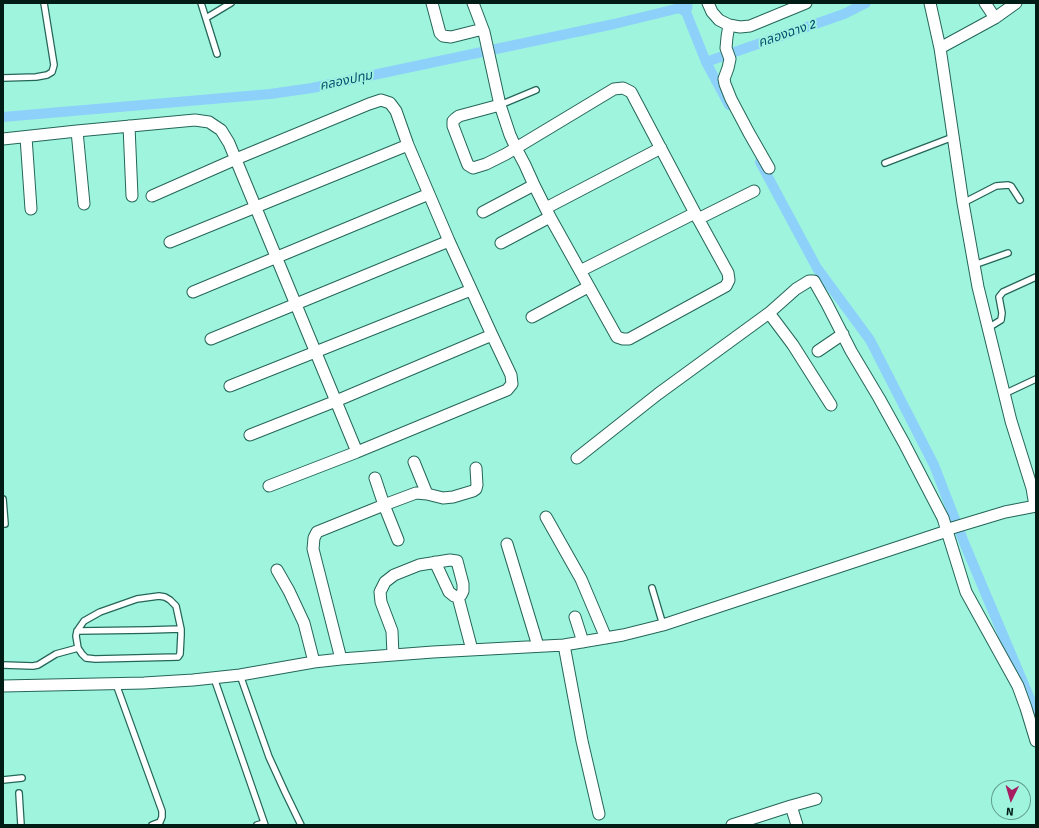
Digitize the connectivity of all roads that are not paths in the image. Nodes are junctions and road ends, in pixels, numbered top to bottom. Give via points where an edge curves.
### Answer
1 (44, 3) edge
2 (201, 3) edge
3 (231, 3) edge
4 (432, 3) edge
5 (474, 3) edge
6 (708, 3) edge
7 (806, 3) edge
8 (930, 3) edge
9 (985, 3) edge
10 (1016, 3) edge
11 (206, 18) junction
12 (995, 18) junction
13 (729, 25) junction
14 (484, 31) junction
15 (940, 48) junction
16 (218, 54) dead end
17 (3, 78) edge
18 (536, 90) dead end
19 (500, 105) junction
20 (129, 126) junction
21 (77, 131) junction
22 (26, 137) junction
23 (953, 137) junction
24 (3, 139) edge
25 (408, 145) junction
26 (516, 148) junction
27 (661, 148) junction
28 (236, 159) junction
29 (885, 163) dead end
30 (769, 168) dead end
31 (534, 186) junction
32 (754, 191) dead end
33 (429, 194) junction
34 (132, 196) dead end
35 (152, 196) dead end
36 (1020, 200) dead end
37 (963, 203) junction
38 (84, 204) dead end
39 (256, 207) junction
40 (31, 209) dead end
41 (484, 212) dead end
42 (548, 212) junction
43 (696, 216) junction
44 (449, 241) junction
45 (170, 242) dead end
46 (501, 243) dead end
47 (1008, 253) dead end
48 (277, 258) junction
49 (974, 265) junction
50 (580, 271) junction
51 (1036, 276) edge
52 (588, 287) junction
53 (471, 290) junction
54 (193, 292) dead end
55 (296, 304) junction
56 (770, 312) junction
57 (532, 317) dead end
58 (988, 328) junction
59 (843, 334) junction
60 (492, 335) junction
61 (211, 339) dead end
62 (818, 351) dead end
63 (316, 352) junction
64 (1036, 379) edge
65 (230, 386) dead end
66 (1004, 394) junction
67 (336, 401) junction
68 (831, 405) dead end
69 (250, 435) dead end
70 (357, 452) junction
71 (577, 458) dead end
72 (414, 462) dead end
73 (476, 468) dead end
74 (375, 478) dead end
75 (269, 486) dead end
76 (427, 494) junction
77 (3, 499) edge
78 (384, 505) junction
79 (1036, 506) edge
80 (546, 517) dead end
81 (6, 524) dead end
82 (950, 530) junction
83 (398, 540) dead end
84 (507, 544) dead end
85 (435, 562) junction
86 (276, 570) dead end
87 (652, 588) dead end
88 (458, 597) junction
89 (575, 617) dead end
90 (663, 625) junction
91 (181, 629) junction
92 (76, 631) junction
93 (606, 638) junction
94 (583, 642) junction
95 (564, 645) junction
96 (538, 646) junction
97 (78, 648) junction
98 (472, 650) junction
99 (393, 655) junction
100 (341, 659) junction
101 (314, 662) junction
102 (3, 665) edge
103 (240, 675) junction
104 (214, 678) junction
105 (116, 683) junction
106 (3, 686) edge
107 (1036, 741) edge
108 (22, 778) dead end
109 (3, 780) edge
110 (19, 793) dead end
111 (816, 799) dead end
112 (791, 806) junction
113 (599, 814) dead end
114 (265, 824) edge
115 (21, 825) edge
116 (152, 825) edge
117 (257, 825) edge
118 (301, 825) edge
119 (732, 825) edge
120 (797, 825) edge

1 - 17 lane via 54,65 52,72 36,77
2 - 11 lane
3 - 11 lane
4 - 14 street via 443,36
5 - 14 street
6 - 13 street via 719,20
7 - 13 street via 750,26
8 - 15 street
9 - 12 street
10 - 12 street
11 - 16 lane
12 - 15 street
13 - 30 street via 726,48 730,59 725,84 748,133
14 - 19 street
15 - 23 street
18 - 19 lane
19 - 26 street
19 - 26 street via 459,116 453,121 453,126 468,165 473,168
20 - 21 street
20 - 28 street via 195,120 209,122 221,130
20 - 34 street
21 - 22 street
21 - 38 street
22 - 24 street
22 - 40 street
23 - 29 lane
23 - 37 street
25 - 28 street via 396,111 390,103 381,100
25 - 33 street
25 - 39 street
26 - 27 street via 614,89 623,88 632,92
26 - 31 street
27 - 42 street
27 - 43 street
28 - 35 street
28 - 39 street
31 - 41 street
31 - 42 street
32 - 43 street
33 - 44 street
33 - 48 street
36 - 37 lane via 1008,185 996,186
37 - 49 street
39 - 45 street
39 - 48 street
42 - 46 street
42 - 50 street
43 - 50 street
43 - 52 street via 728,272 729,280 726,286 629,339 616,337
44 - 53 street
44 - 55 street
47 - 49 lane
48 - 54 street
48 - 55 street
49 - 58 street
50 - 52 street
51 - 58 lane via 1003,292 999,297 1001,320
52 - 57 street
53 - 60 street
53 - 63 street
55 - 61 street
55 - 63 street
56 - 59 street via 796,289 814,281
56 - 68 street
56 - 71 street via 658,394
58 - 66 street
59 - 62 street
59 - 82 street
60 - 67 street
60 - 70 street via 511,375 512,384 507,390
63 - 65 street
63 - 67 street
64 - 66 lane
66 - 79 street
67 - 69 street
67 - 70 street
70 - 75 street
72 - 76 street
73 - 76 street via 477,485 473,491 444,498
74 - 78 street
76 - 78 street via 416,494
77 - 81 lane
78 - 83 street
78 - 100 street via 317,532 314,538 313,549
79 - 82 street via 1005,512
80 - 93 street via 581,579
82 - 90 street
82 - 107 street via 966,592 1018,686
84 - 96 street
85 - 88 street via 449,592
85 - 88 street via 457,561 463,584 462,594
85 - 99 street via 394,574 380,592 392,631
86 - 101 street via 304,623
87 - 90 lane
88 - 98 street
89 - 94 street
90 - 93 street
91 - 92 lane
91 - 92 lane via 176,606 165,597 158,596 138,599 100,612 84,621
91 - 97 lane via 178,657 86,658
92 - 97 lane
93 - 94 street
94 - 95 street
95 - 96 street
95 - 113 street via 582,742
96 - 98 street
97 - 102 lane via 56,654 38,665
98 - 99 street
99 - 100 street
100 - 101 street
101 - 103 street
103 - 104 street
103 - 118 lane via 269,757
104 - 105 street
104 - 114 lane
105 - 106 street
105 - 116 lane via 162,811 160,822
108 - 109 lane
110 - 115 lane
111 - 112 street
112 - 119 street
112 - 120 street
114 - 117 lane

